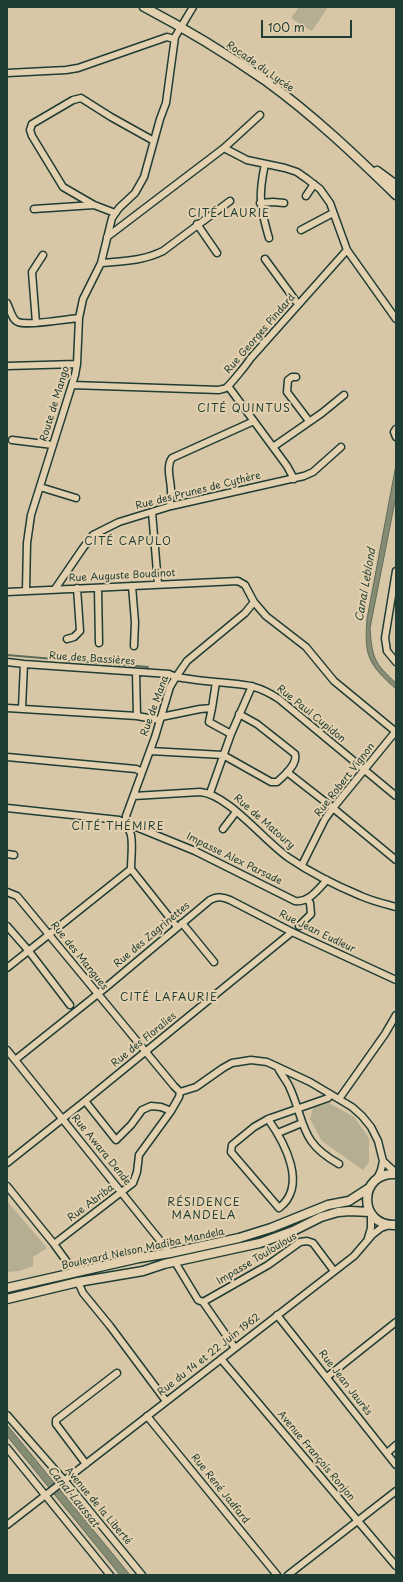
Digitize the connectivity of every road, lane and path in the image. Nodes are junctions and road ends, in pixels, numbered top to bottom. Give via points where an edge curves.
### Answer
1 (144, 7) edge
2 (193, 7) edge
3 (181, 27) junction
4 (174, 40) junction
5 (7, 73) edge
6 (260, 115) dead end
7 (154, 141) junction
8 (224, 148) junction
9 (357, 156) junction
10 (265, 164) junction
11 (314, 184) junction
12 (396, 185) edge
13 (396, 195) edge
14 (306, 196) dead end
15 (230, 201) dead end
16 (260, 202) junction
17 (284, 203) dead end
18 (94, 205) junction
19 (34, 209) dead end
20 (115, 213) junction
21 (333, 213) junction
22 (197, 224) junction
23 (301, 230) dead end
24 (107, 237) junction
25 (269, 238) dead end
26 (347, 250) junction
27 (217, 253) dead end
28 (43, 255) dead end
29 (265, 259) dead end
30 (101, 263) junction
31 (7, 303) edge
32 (298, 304) junction
33 (79, 318) junction
34 (396, 319) edge
35 (36, 323) junction
36 (77, 364) junction
37 (7, 366) edge
38 (296, 376) dead end
39 (72, 385) junction
40 (228, 386) junction
41 (344, 395) dead end
42 (254, 421) junction
43 (309, 421) junction
44 (396, 429) edge
45 (395, 437) edge
46 (12, 440) dead end
47 (53, 445) junction
48 (273, 447) junction
49 (341, 447) dead end
50 (294, 479) junction
51 (40, 488) junction
52 (76, 498) dead end
53 (170, 506) junction
54 (152, 512) junction
55 (396, 571) edge
56 (158, 584) junction
57 (132, 586) junction
58 (77, 588) junction
59 (98, 588) junction
60 (55, 589) junction
61 (26, 590) junction
62 (7, 592) edge
63 (254, 602) junction
64 (67, 639) dead end
65 (99, 643) dead end
66 (134, 646) dead end
67 (7, 662) edge
68 (396, 662) edge
69 (24, 664) junction
70 (136, 672) junction
71 (176, 677) junction
72 (216, 682) junction
73 (252, 686) junction
74 (7, 708) edge
75 (22, 708) junction
76 (212, 708) junction
77 (239, 714) junction
78 (137, 716) junction
79 (160, 718) junction
80 (396, 731) edge
81 (231, 734) junction
82 (150, 751) junction
83 (223, 755) junction
84 (7, 757) edge
85 (364, 770) junction
86 (142, 772) junction
87 (287, 772) junction
88 (210, 793) junction
89 (134, 796) junction
90 (396, 796) edge
91 (7, 808) edge
92 (333, 808) junction
93 (236, 812) junction
94 (126, 822) junction
95 (223, 829) dead end
96 (396, 860) edge
97 (302, 865) junction
98 (130, 869) junction
99 (327, 880) junction
100 (7, 892) edge
101 (307, 899) junction
102 (230, 900) joint
103 (396, 907) edge
104 (179, 925) junction
105 (7, 926) edge
106 (299, 926) dead end
107 (292, 932) junction
108 (49, 934) junction
109 (28, 950) junction
110 (214, 962) dead end
111 (7, 968) edge
112 (396, 980) edge
113 (98, 994) junction
114 (70, 1005) dead end
115 (396, 1015) edge
116 (7, 1050) edge
117 (145, 1051) junction
118 (15, 1060) junction
119 (278, 1068) junction
120 (180, 1092) junction
121 (330, 1095) junction
122 (339, 1099) junction
123 (85, 1101) junction
124 (297, 1109) junction
125 (171, 1111) junction
126 (62, 1119) junction
127 (268, 1119) junction
128 (302, 1123) junction
129 (278, 1132) junction
130 (383, 1161) junction
131 (7, 1163) edge
132 (339, 1164) dead end
133 (396, 1174) edge
134 (377, 1178) junction
135 (7, 1186) edge
136 (369, 1188) junction
137 (122, 1192) junction
138 (371, 1213) junction
139 (394, 1226) edge
140 (368, 1239) junction
141 (54, 1244) junction
142 (170, 1253) junction
143 (175, 1262) junction
144 (334, 1271) junction
145 (75, 1273) junction
146 (78, 1282) junction
147 (7, 1288) edge
148 (7, 1299) edge
149 (203, 1302) junction
150 (277, 1315) junction
151 (396, 1322) edge
152 (235, 1348) junction
153 (221, 1359) junction
154 (117, 1373) dead end
155 (328, 1377) junction
156 (166, 1401) junction
157 (7, 1415) edge
158 (147, 1416) junction
159 (396, 1445) edge
160 (7, 1449) edge
161 (387, 1453) junction
162 (86, 1464) junction
163 (396, 1465) edge
164 (62, 1482) junction
165 (396, 1491) edge
166 (48, 1494) junction
167 (357, 1520) junction
168 (7, 1526) edge
169 (396, 1566) edge
170 (110, 1575) edge
171 (142, 1575) edge
172 (277, 1575) edge
173 (288, 1575) edge

1 - 3 main road, Rocade du Lycée
2 - 3 street, Route de Mango
3 - 4 street, Route de Mango
3 - 9 main road, Rocade du Lycée via 267,82
4 - 5 street via 167,38 78,68
4 - 7 street, Route de Mango via 166,103
6 - 8 street
7 - 18 street via 81,98 34,122 31,133 58,181 67,190
7 - 20 street, Route de Mango via 140,186
8 - 10 street via 247,160
8 - 24 street
9 - 12 main road, Rocade du Lycée
9 - 13 main road, Rocade du Lycée
10 - 11 street via 291,170
10 - 16 street via 260,185
11 - 14 street
11 - 21 street via 324,194
15 - 22 street
16 - 17 street
16 - 25 street
18 - 19 street
18 - 20 street
20 - 24 street, Route de Mango
21 - 23 street
21 - 26 street
22 - 27 street
22 - 30 street via 154,256 142,260
24 - 30 street, Route de Mango
26 - 32 street, Rue Georges Pindard
26 - 34 street
28 - 35 street via 32,272
29 - 32 street
30 - 33 street, Route de Mango via 83,299
31 - 35 street via 14,319 19,322
32 - 40 street, Rue Georges Pindard
33 - 35 street
33 - 36 street, Route de Mango
36 - 37 street
36 - 39 street, Route de Mango
38 - 43 street via 287,382 287,392
39 - 40 street, Rue Georges Pindard via 219,390
39 - 47 street, Route de Mango
40 - 42 street
41 - 43 street
42 - 48 street
42 - 53 street via 172,458 169,469
43 - 48 street
44 - 45 street
46 - 47 street
47 - 51 street, Route de Mango
48 - 50 street
49 - 50 street, Rue des Prunes de Cythère via 312,472
50 - 53 street, Rue des Prunes de Cythère
51 - 52 street
51 - 61 street, Route de Mango via 31,515 27,543
53 - 54 street, Rue des Prunes de Cythère
54 - 56 street
54 - 60 street, Rue des Prunes de Cythère via 119,522 93,535
55 - 68 street via 385,638 387,651
56 - 57 street, Rue Auguste Boudinot
56 - 63 street, Rue Auguste Boudinot via 238,581 245,586
57 - 59 street, Rue Auguste Boudinot
57 - 66 street
58 - 59 street, Rue Auguste Boudinot
58 - 60 street, Rue Auguste Boudinot
58 - 64 street via 80,631
59 - 65 street
60 - 61 street, Rue Auguste Boudinot
61 - 62 street, Rue Auguste Boudinot
63 - 71 street, Rue de Mana via 245,613 187,661
63 - 80 street via 266,616 306,647 334,681
67 - 69 street, Rue des Bassières
69 - 70 street, Rue des Bassières
69 - 75 street
70 - 71 street, Rue des Bassières via 169,674
70 - 78 street
71 - 72 street, Rue Paul Cupidon
71 - 79 street, Rue de Mana
72 - 73 street, Rue Paul Cupidon
72 - 76 street
73 - 77 street
73 - 85 street, Rue Paul Cupidon via 267,691 279,699
74 - 75 street
75 - 78 street
76 - 79 street
76 - 81 street via 209,722
77 - 81 street
77 - 87 street via 293,751 296,760
78 - 79 street
79 - 82 street, Rue de Mana
80 - 85 street, Rue Robert Vignon
81 - 83 street
82 - 83 street
82 - 86 street, Rue de Mana
83 - 87 street via 273,783
83 - 88 street
84 - 86 street via 84,763 136,769
85 - 90 street, Rue Paul Cupidon
85 - 92 street, Rue Robert Vignon
86 - 89 street, Rue de Mana
87 - 92 street
88 - 89 street
88 - 93 street, Rue de Matoury
89 - 94 street, Rue de Mana
91 - 94 street, Impasse Alex Parsade
92 - 96 street
92 - 97 street, Rue Robert Vignon
93 - 95 street
93 - 97 street, Rue de Matoury via 288,857
94 - 98 street via 131,834
94 - 101 street, Impasse Alex Parsade via 195,851 295,901
97 - 99 street, Rue de Matoury
98 - 104 street
98 - 108 street
99 - 101 street
99 - 103 street, Rue de Matoury via 361,896
100 - 108 street, Rue des Mangues via 17,896
101 - 106 street via 311,914
102 - 104 street, Rue des Zagrinettes via 222,897 212,899
102 - 107 street, Rue Jean Eudleur
104 - 110 street
104 - 113 street, Rue des Zagrinettes
105 - 109 street
107 - 112 street, Rue Jean Eudleur
107 - 117 street, Rue des Floralies
108 - 109 street
108 - 113 street, Rue des Mangues
109 - 111 street
109 - 114 street
113 - 117 street, Rue des Mangues
113 - 118 street, Rue des Zagrinettes
115 - 122 street
116 - 118 street, Rue Awara Dende
117 - 120 street, Rue des Mangues
117 - 123 street, Rue des Floralies
118 - 126 street, Rue Awara Dende
119 - 120 street via 260,1061 243,1060 223,1068 196,1087
119 - 121 street via 310,1082
119 - 124 street via 289,1086
120 - 125 street, Rue Abriba
121 - 122 street
121 - 124 street
122 - 130 street via 362,1116 371,1127
123 - 125 street via 116,1140 142,1110 151,1106
123 - 126 street, Rue des Floralies
124 - 127 street
124 - 128 street
125 - 137 street, Rue Abriba via 139,1155 133,1183
126 - 131 street, Rue des Floralies
126 - 137 street, Rue Awara Dende
127 - 129 street
127 - 129 street via 232,1145 231,1152 279,1208 286,1203 293,1188 293,1176
128 - 129 street
128 - 132 street via 308,1138 316,1147
130 - 133 street
130 - 134 street
133 - 134 main road via 386,1174
134 - 136 main road, Boulevard Nelson Madiba Mandela
135 - 141 street
136 - 138 main road via 367,1203
136 - 142 main road, Boulevard Nelson Madiba Mandela via 353,1199 328,1204 271,1228 239,1238
137 - 141 street, Rue Abriba
137 - 142 street, Rue Awara Dende
138 - 139 main road via 376,1220
138 - 140 street
138 - 143 main road, Boulevard Nelson Madiba Mandela via 350,1211 332,1214 260,1243
139 - 140 street, Rue du 14 et 22 Juin 1962 via 377,1231
140 - 144 street, Rue du 14 et 22 Juin 1962 via 354,1256
141 - 145 street
142 - 145 main road, Boulevard Nelson Madiba Mandela
143 - 146 main road, Boulevard Nelson Madiba Mandela via 143,1271
143 - 149 street via 198,1300
144 - 149 street, Impasse Touloulous via 313,1243 300,1242 268,1265
144 - 150 street, Rue du 14 et 22 Juin 1962
145 - 147 main road, Boulevard Nelson Madiba Mandela
146 - 148 main road, Boulevard Nelson Madiba Mandela
146 - 156 street via 83,1293
149 - 152 street
150 - 152 street, Rue du 14 et 22 Juin 1962
150 - 155 street, Rue Jean Jaurès
151 - 155 street
152 - 153 street, Rue du 14 et 22 Juin 1962
153 - 156 street, Rue du 14 et 22 Juin 1962
153 - 167 street, Avenue François Ronjon
154 - 162 street via 56,1420 56,1424
155 - 161 street, Rue Jean Jaurès
156 - 158 street, Rue du 14 et 22 Juin 1962
157 - 164 street, Avenue de la Liberté
158 - 162 street, Rue du 14 et 22 Juin 1962
158 - 172 street, Rue René Jadfard
159 - 161 street
160 - 166 street
161 - 163 street, Rue Jean Jaurès
162 - 164 street, Rue du 14 et 22 Juin 1962
164 - 166 street, Rue du 14 et 22 Juin 1962
164 - 171 street, Avenue de la Liberté
165 - 167 street
166 - 168 street, Rue du 14 et 22 Juin 1962
166 - 170 street
167 - 169 street, Avenue François Ronjon
167 - 173 street

